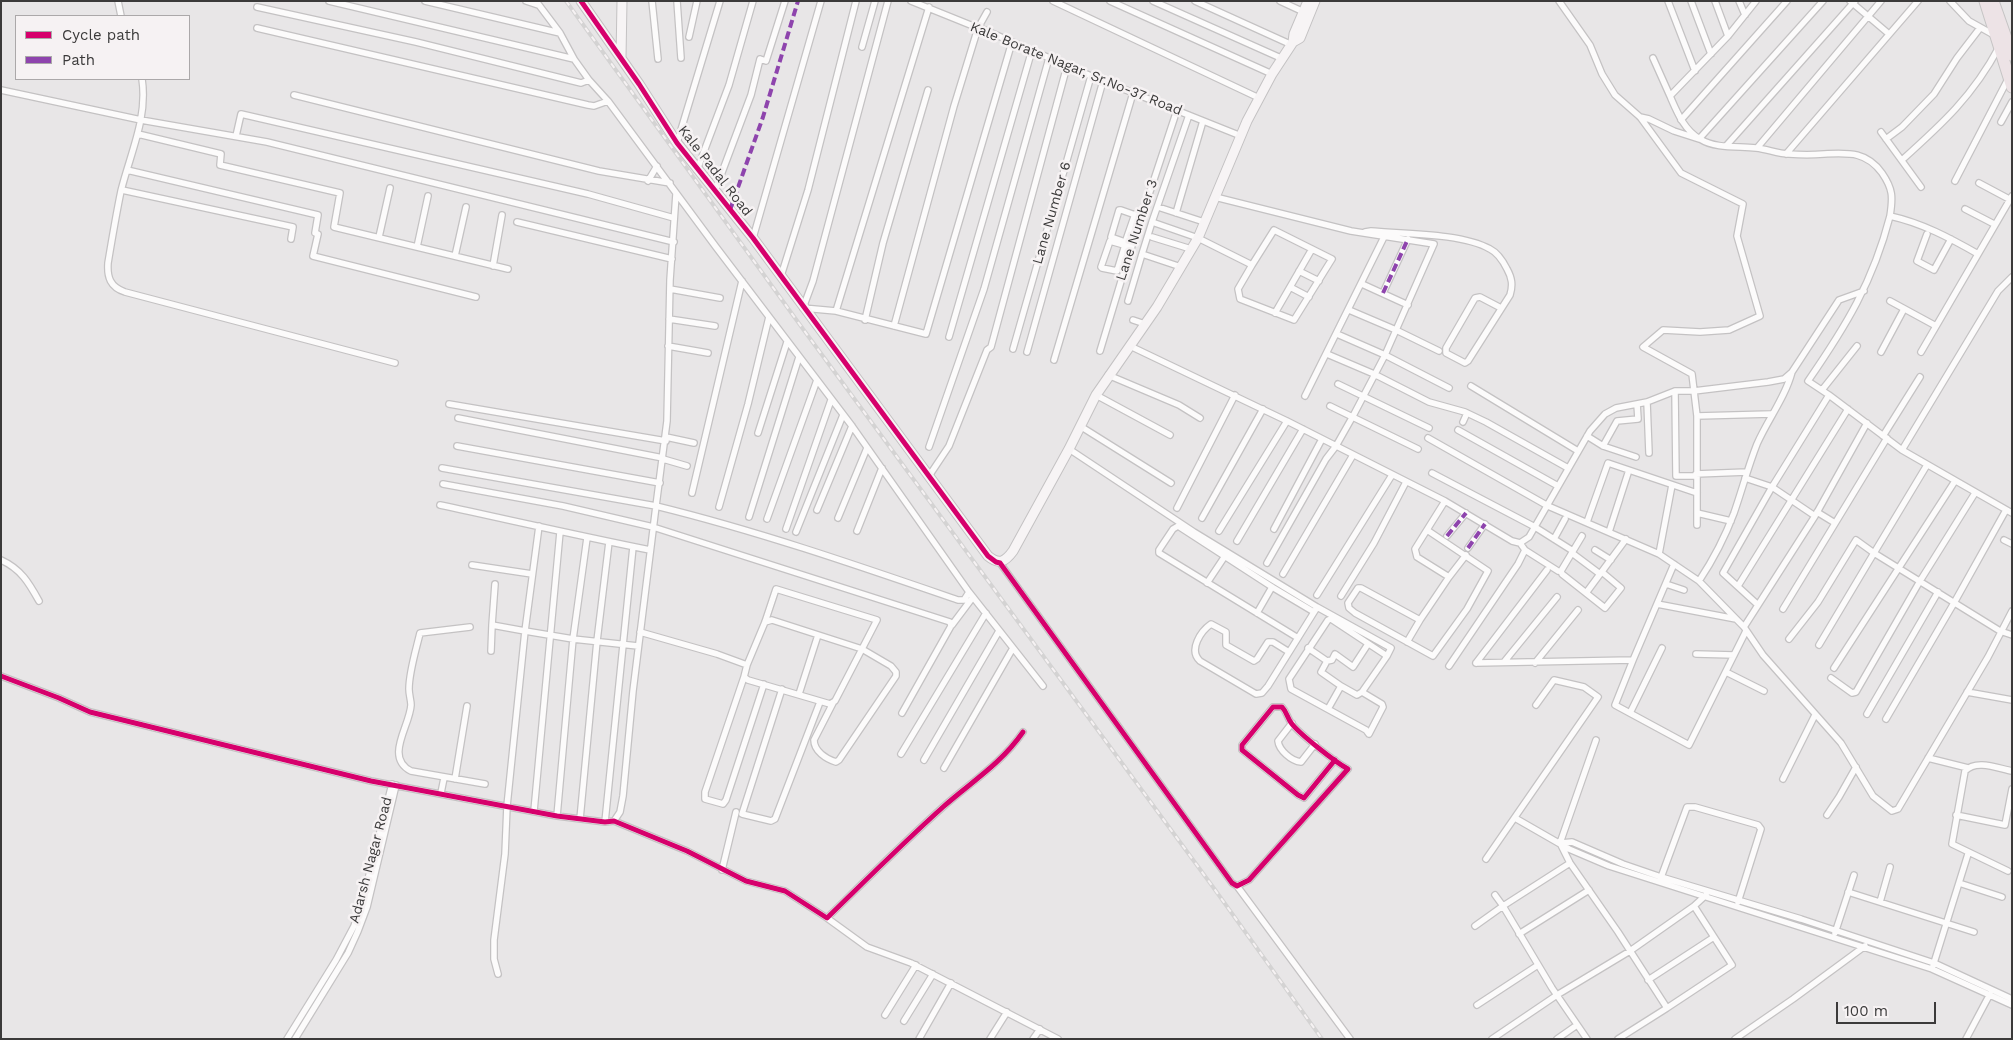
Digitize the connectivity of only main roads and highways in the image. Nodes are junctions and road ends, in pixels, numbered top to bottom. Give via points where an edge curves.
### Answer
1 (1985, 1) edge
2 (1993, 1) edge
3 (2012, 55) edge
4 (2011, 79) edge

1 - 4 highway
2 - 3 highway

